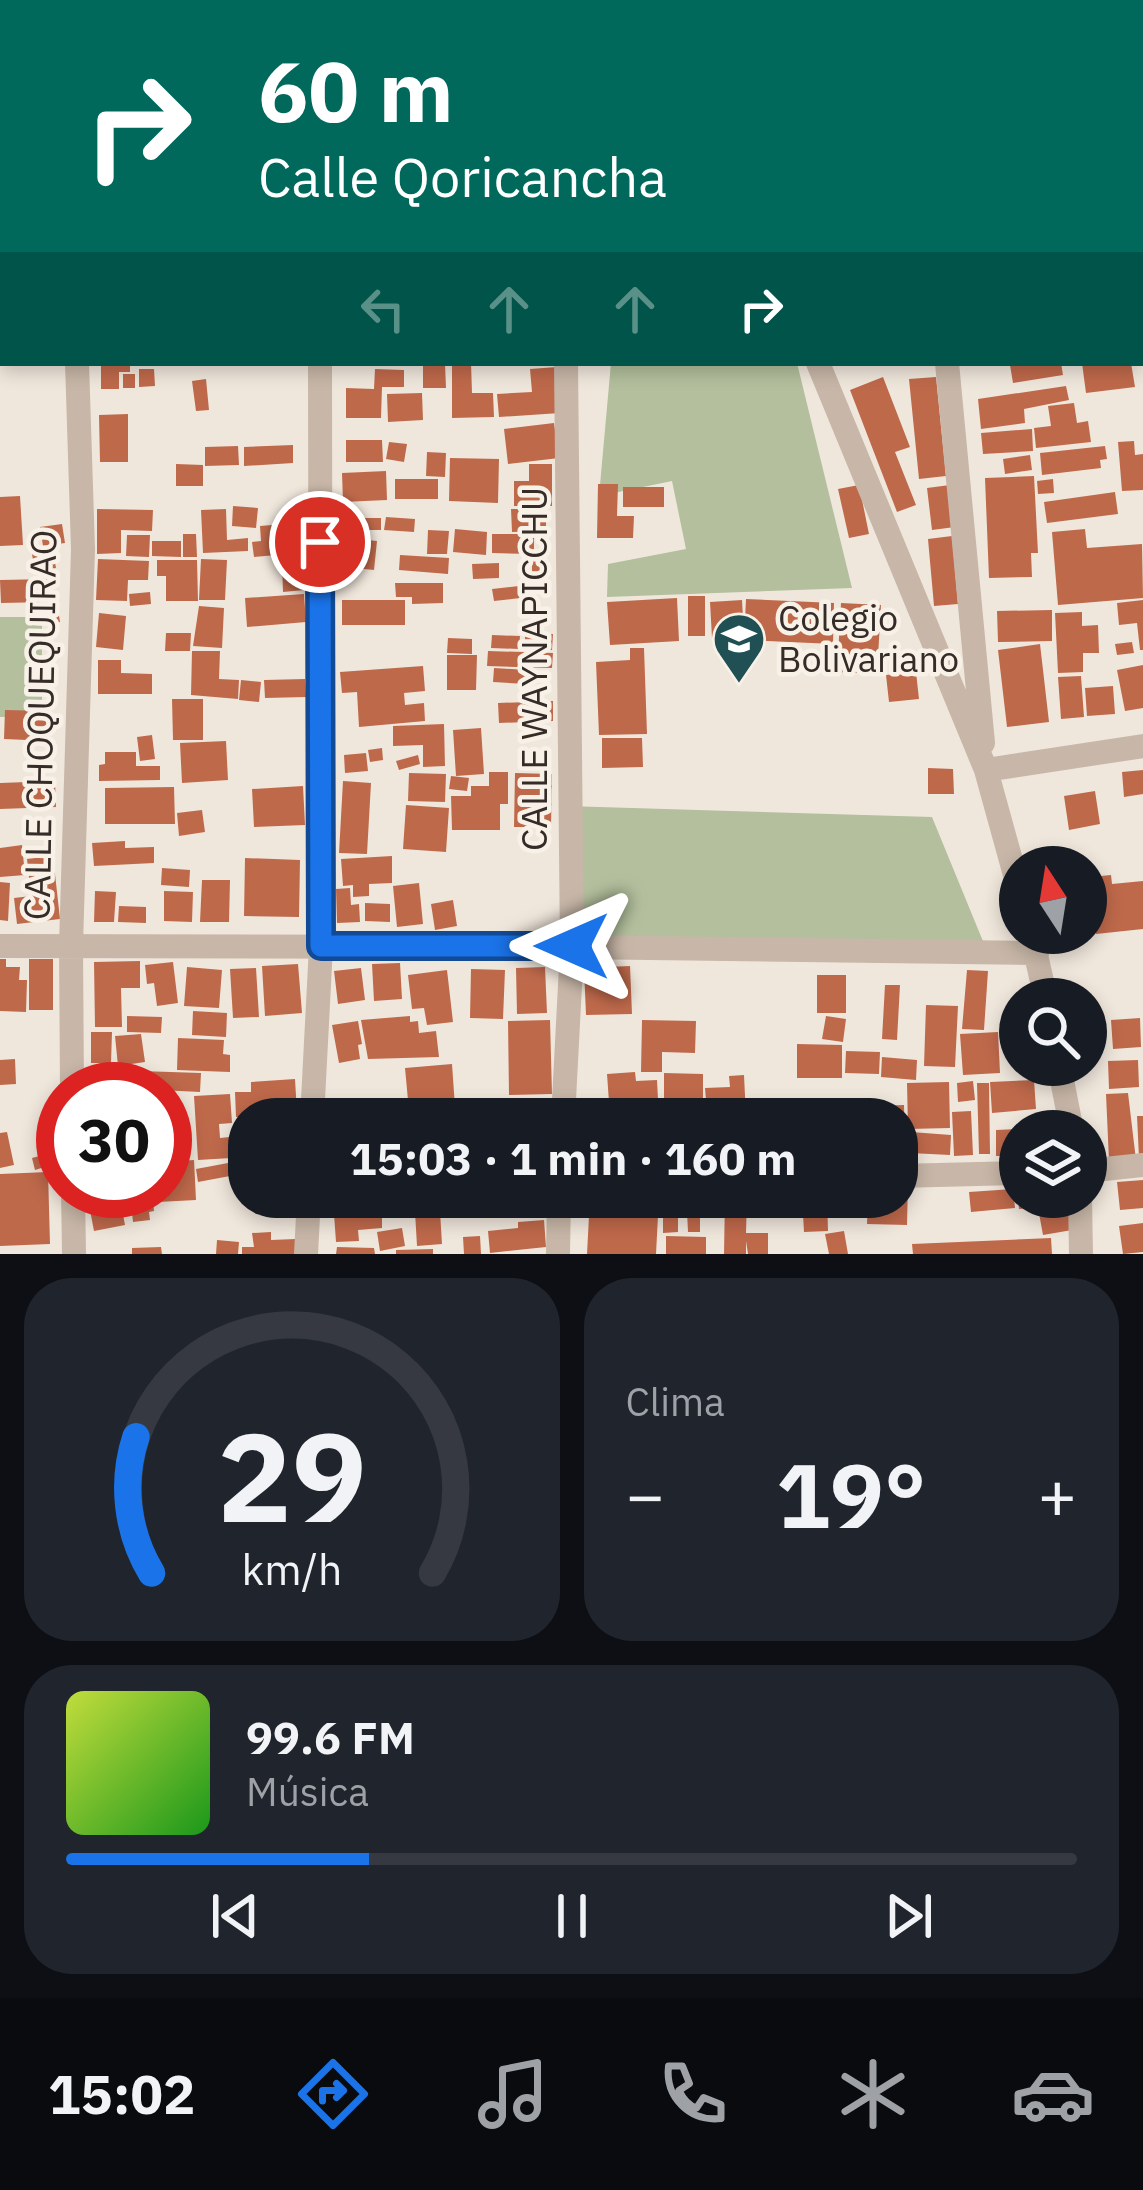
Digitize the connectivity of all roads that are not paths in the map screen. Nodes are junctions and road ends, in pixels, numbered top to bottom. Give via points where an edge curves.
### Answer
1 (77, 366) edge
2 (320, 366) edge
3 (566, 366) edge
4 (819, 366) edge
5 (947, 366) edge
6 (1143, 746) edge
7 (986, 770) junction
8 (1007, 846) edge
9 (999, 943) edge
10 (71, 945) junction
11 (0, 946) edge
12 (321, 946) junction
13 (572, 946) junction
14 (72, 1062) edge
15 (314, 1098) edge
16 (563, 1098) edge
17 (1143, 1166) edge
18 (1107, 1169) edge
19 (999, 1174) edge
20 (918, 1175) edge
21 (74, 1218) edge
22 (308, 1218) edge
23 (559, 1218) edge
24 (1081, 1218) edge
25 (74, 1254) edge
26 (306, 1254) edge
27 (558, 1254) edge
28 (1082, 1254) edge

1 - 10 street, CALLE CHOQUEQUIRAO via 83,549
2 - 12 street
3 - 13 street, CALLE WAYNAPICCHU
4 - 7 street
5 - 7 street
6 - 7 street
7 - 8 street
9 - 13 street
10 - 11 street
10 - 12 street
10 - 14 street, CALLE CHOQUEQUIRAO
12 - 13 street
12 - 15 street
13 - 16 street, CALLE WAYNAPICCHU
17 - 18 street
19 - 20 street
21 - 25 street
22 - 26 street
23 - 27 street
24 - 28 street

